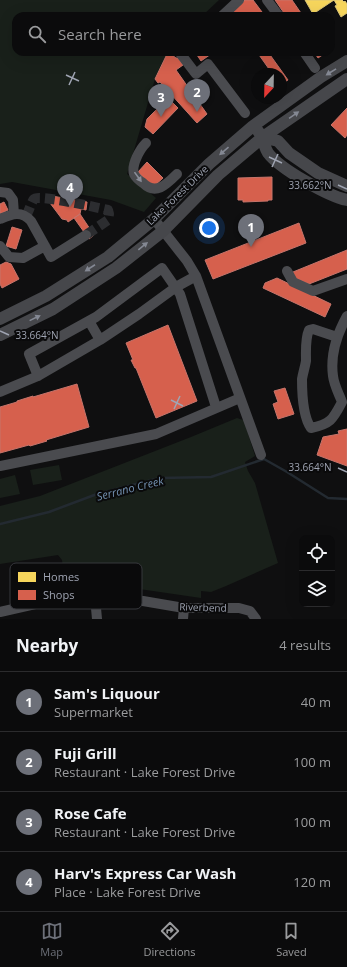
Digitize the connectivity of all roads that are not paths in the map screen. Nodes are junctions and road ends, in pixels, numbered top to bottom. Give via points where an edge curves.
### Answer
1 (239, 0) edge
2 (267, 0) edge
3 (226, 12) edge
4 (276, 12) edge
5 (182, 56) edge
6 (307, 56) edge
7 (347, 61) edge
8 (315, 68) dead end
9 (347, 79) edge
10 (245, 113) dead end
11 (253, 126) junction
12 (263, 137) junction
13 (146, 142) dead end
14 (177, 174) dead end
15 (347, 186) edge
16 (0, 192) edge
17 (347, 200) edge
18 (14, 214) junction
19 (0, 219) edge
20 (154, 219) junction
21 (163, 231) junction
22 (86, 236) tunnel mouth
23 (0, 246) edge
24 (45, 246) junction
25 (287, 271) dead end
26 (196, 276) junction
27 (347, 279) edge
28 (176, 287) junction
29 (347, 316) edge
30 (0, 319) edge
31 (89, 321) junction
32 (0, 335) edge
33 (337, 337) junction
34 (100, 340) junction
35 (38, 376) junction
36 (0, 392) edge
37 (240, 398) junction
38 (345, 403) edge
39 (216, 407) junction
40 (261, 455) dead end
41 (0, 466) edge
42 (142, 601) edge
43 (184, 608) junction
44 (13, 609) edge
45 (97, 609) edge
46 (0, 612) edge
47 (97, 619) edge
48 (183, 619) edge
49 (256, 619) edge

1 - 3 street
2 - 4 street
5 - 10 street via 196,74 208,64
6 - 8 street
7 -> 11 main road, Lake Forest Drive
12 -> 9 main road, Lake Forest Drive
11 - 12 main road
11 -> 20 main road, Lake Forest Drive via 209,164
12 - 15 main road via 278,141 289,153 318,173
12 - 17 main road via 268,153 279,163 311,185
12 - 21 main road, Lake Forest Drive via 218,175
13 -> 14 street via 138,152 134,171 136,177 148,188 157,189
16 - 18 street via 8,193 13,200
18 - 19 street
18 - 24 street via 28,217
20 - 21 street
20 -> 30 main road, Lake Forest Drive via 108,256 68,283
21 - 26 street
32 -> 21 main road, Lake Forest Drive via 76,295
22 - 24 street via 52,257
23 - 24 street via 9,257 23,258
25 - 27 street via 293,282 313,291
26 - 28 street
26 - 37 street
28 - 31 street via 162,268
28 - 34 street
28 - 39 street
29 - 33 street
31 - 34 street
31 - 35 street via 29,354
33 - 38 street via 332,358 333,377
33 - 38 street via 313,329 307,334 306,363 302,378 308,424 311,428 323,425 333,419
34 - 35 street
35 - 36 street
37 - 39 street
37 - 40 street
39 - 41 street via 156,434
42 - 43 street, Riverbend
43 - 48 street
43 - 49 street, Riverbend via 239,608 250,611
44 - 46 street, Riverbend
45 - 47 street

